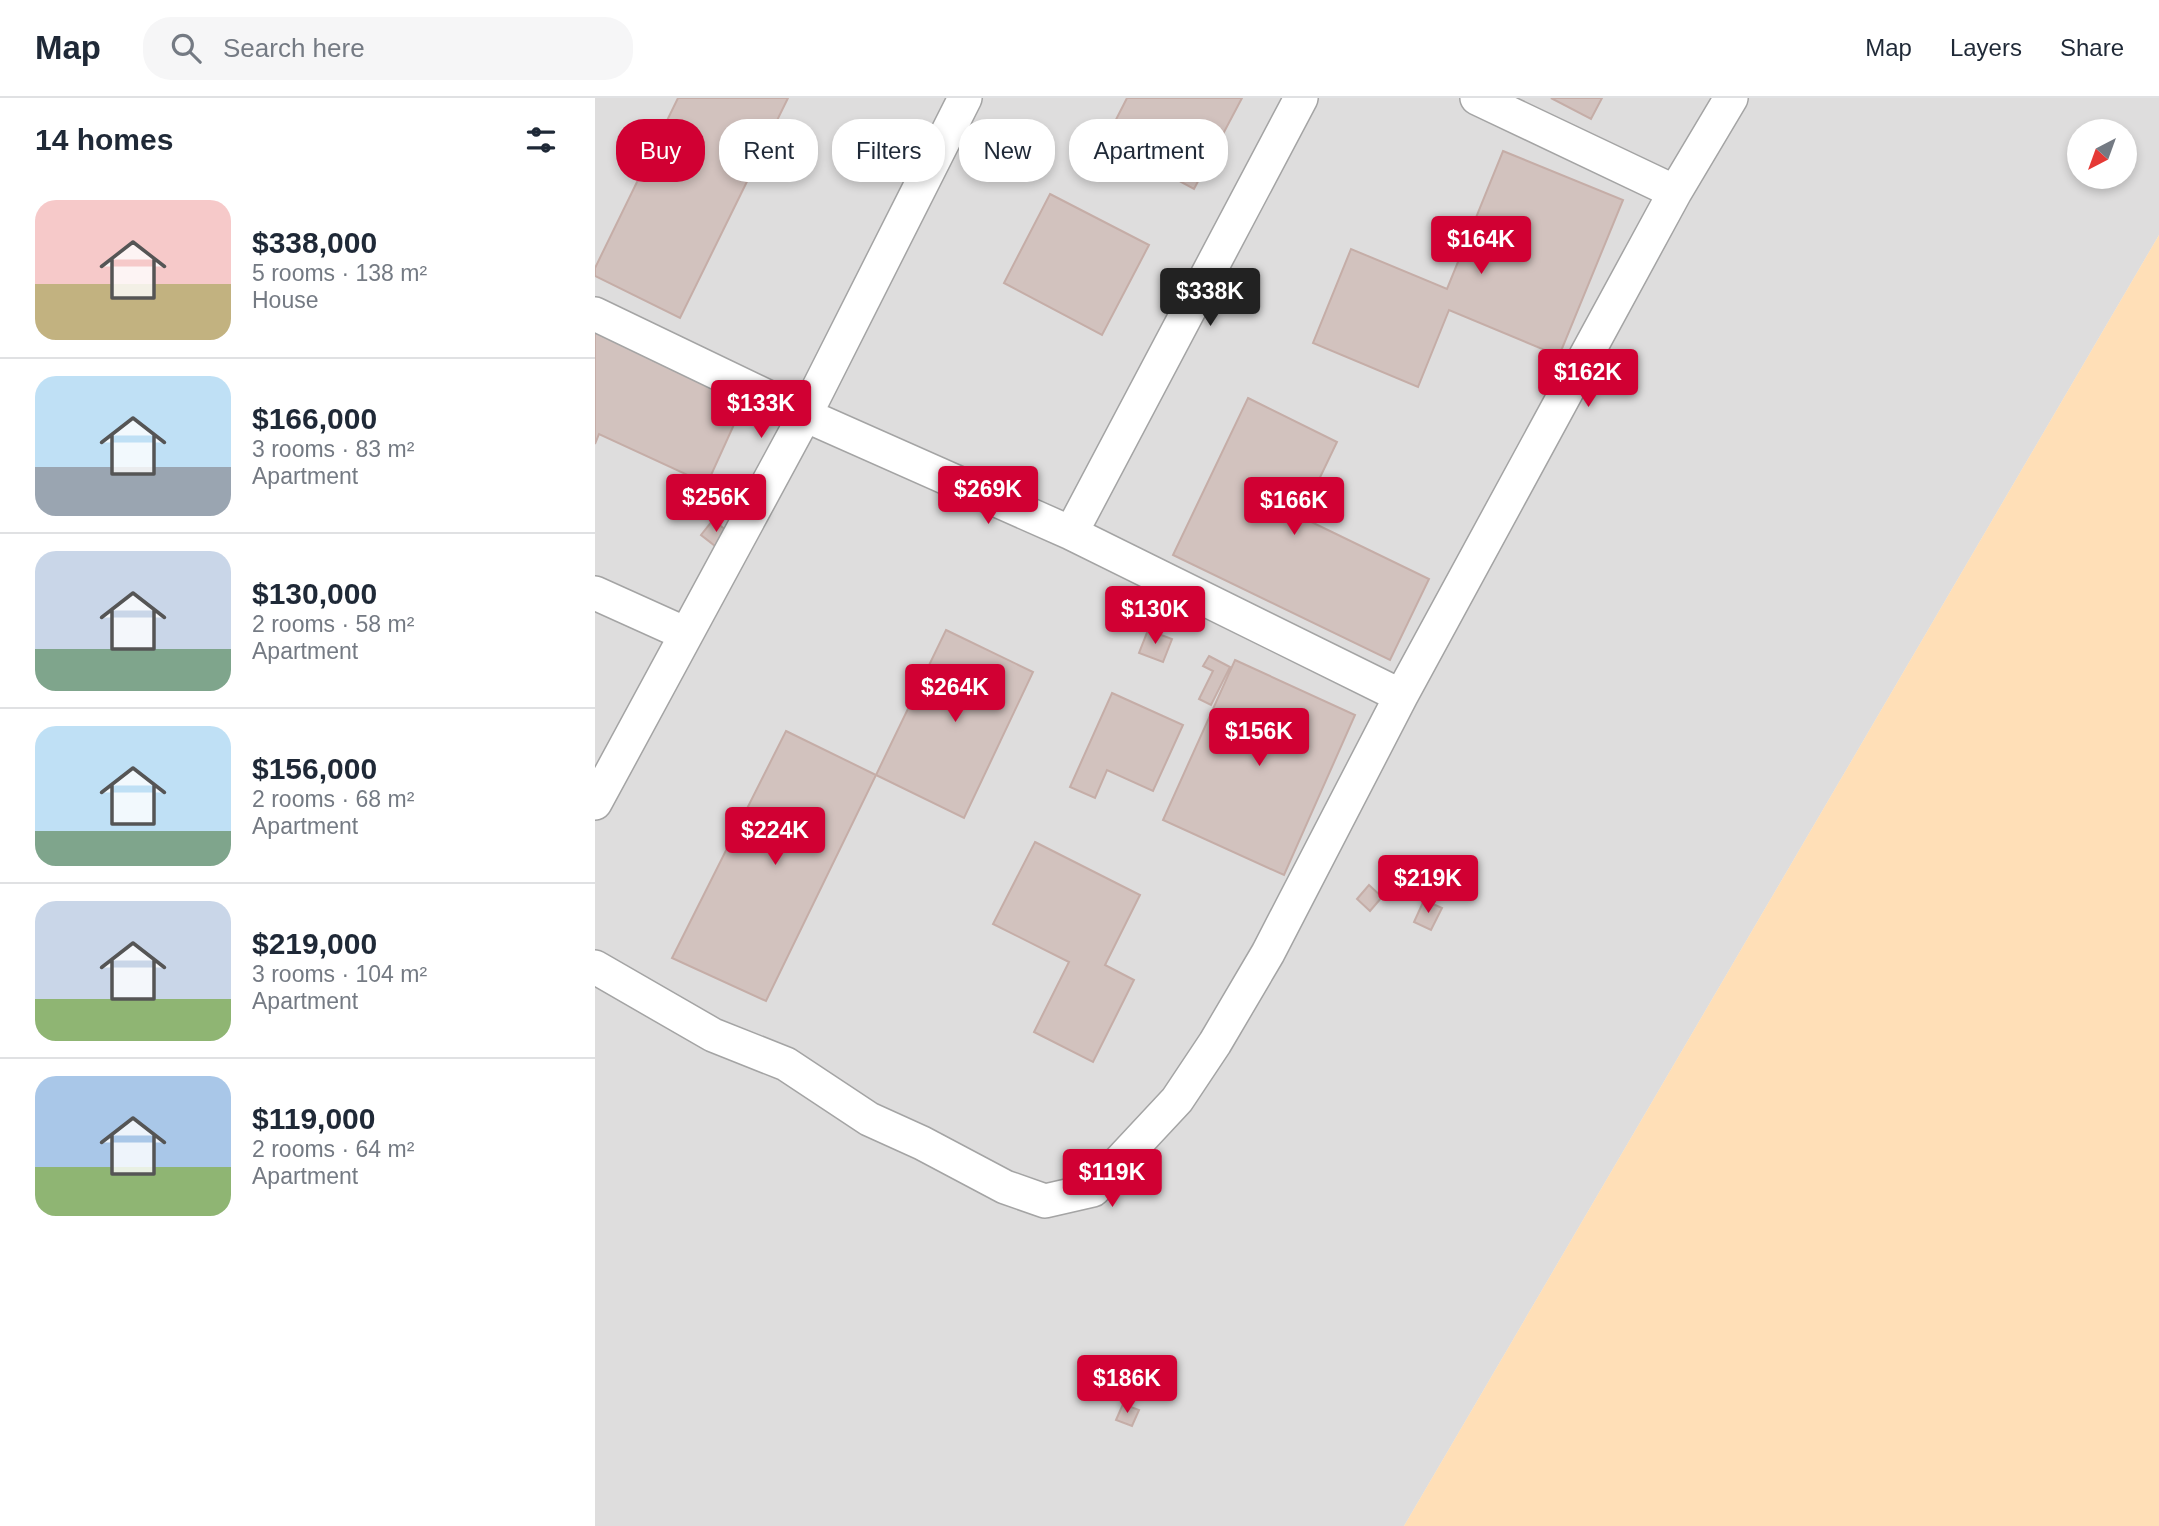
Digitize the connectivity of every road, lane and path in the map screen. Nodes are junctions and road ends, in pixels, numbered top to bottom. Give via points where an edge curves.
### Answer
1 (965, 98) edge
2 (1301, 98) edge
3 (1477, 98) edge
4 (1731, 98) edge
5 (1675, 192) junction
6 (595, 314) edge
7 (805, 415) junction
8 (1072, 533) junction
9 (595, 593) edge
10 (686, 634) junction
11 (1401, 696) junction
12 (595, 803) edge
13 (595, 967) edge

1 - 7 street
2 - 8 street
3 - 5 street
4 - 5 street
5 - 11 street
6 - 7 street
7 - 8 street
7 - 10 street
8 - 11 street
9 - 10 street
10 - 12 street
11 - 13 street via 1268,953 1215,1042 1177,1100 1093,1190 1045,1201 1005,1187 869,1119 786,1064 713,1035

